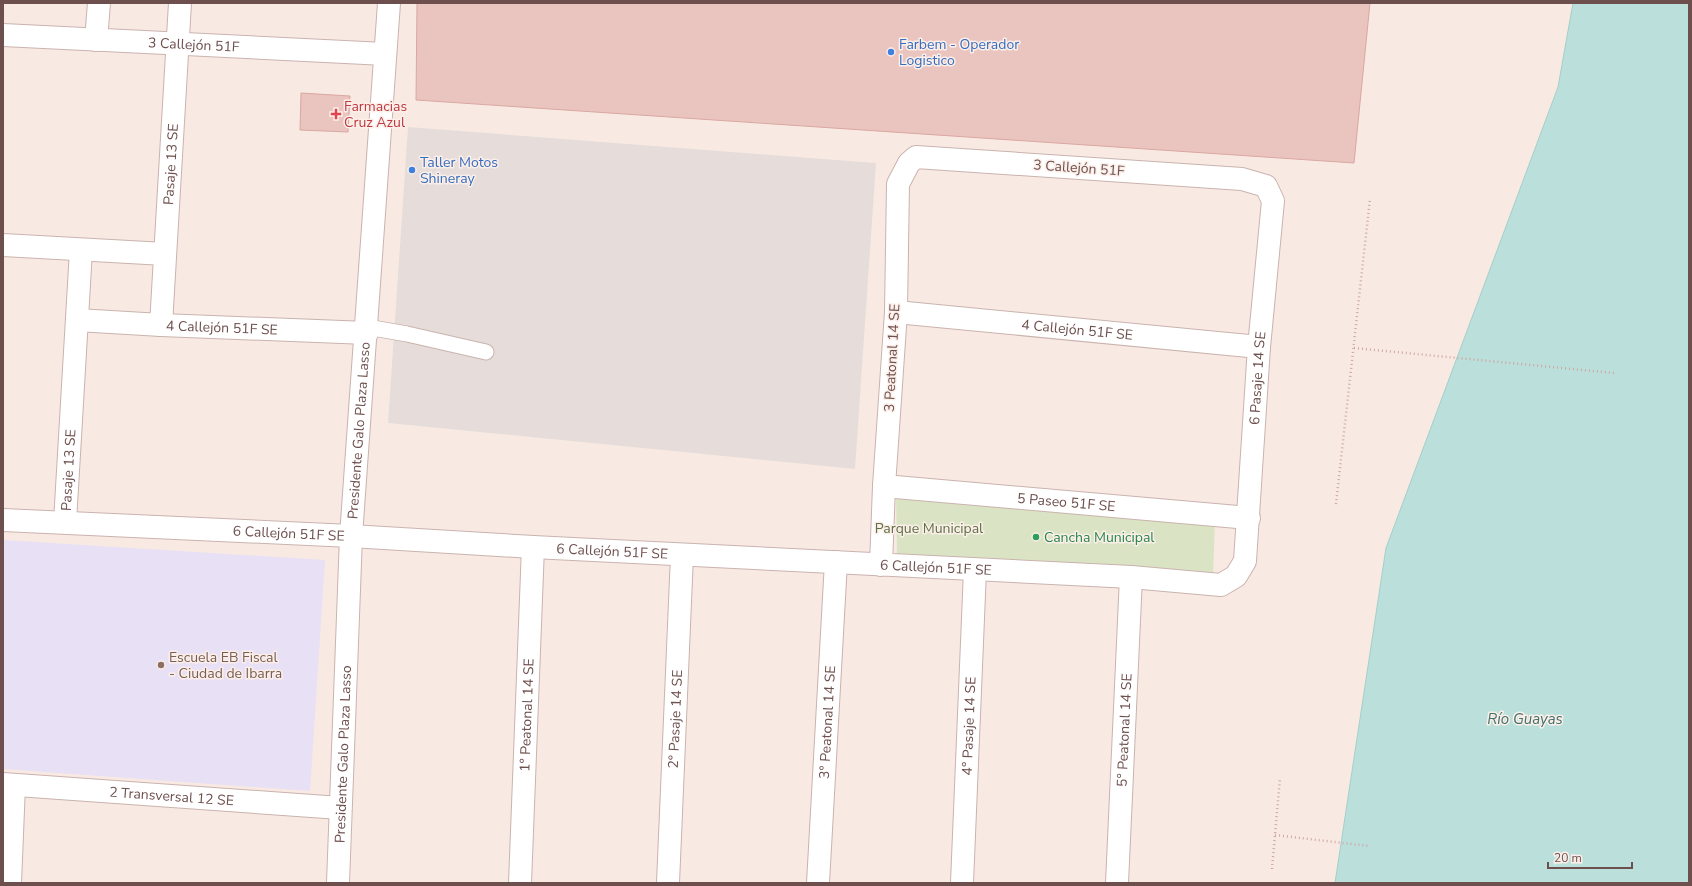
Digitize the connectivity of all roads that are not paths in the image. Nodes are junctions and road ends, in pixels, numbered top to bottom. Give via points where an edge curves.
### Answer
1 (99, 3) edge
2 (180, 3) edge
3 (389, 3) edge
4 (3, 35) edge
5 (96, 40) junction
6 (178, 44) junction
7 (385, 54) junction
8 (916, 157) joint
9 (1242, 179) joint
10 (3, 245) edge
11 (81, 250) junction
12 (165, 254) junction
13 (896, 312) junction
14 (77, 320) junction
15 (161, 325) junction
16 (367, 330) junction
17 (1259, 348) junction
18 (486, 352) dead end
19 (884, 486) junction
20 (1249, 518) junction
21 (3, 520) edge
22 (64, 522) junction
23 (351, 536) junction
24 (533, 547) junction
25 (682, 555) junction
26 (836, 562) junction
27 (881, 565) junction
28 (976, 570) junction
29 (1131, 577) junction
30 (1221, 585) joint
31 (9, 784) edge
32 (340, 808) junction
33 (10, 883) edge
34 (338, 883) edge
35 (520, 883) edge
36 (668, 883) edge
37 (818, 883) edge
38 (962, 883) edge
39 (1117, 883) edge

1 - 5 street
2 - 6 street, Pasaje 13 SE
3 - 7 street, Presidente Galo Plaza Lasso
4 - 5 street, 3 Callejón 51F
5 - 6 street, 3 Callejón 51F
6 - 7 street, 3 Callejón 51F
6 - 12 street, Pasaje 13 SE
7 - 16 street, Presidente Galo Plaza Lasso
8 - 9 street, 3 Callejón 51F
8 - 13 street, 3 Peatonal 14 SE via 909,163 898,184
9 - 17 street, 6 Pasaje 14 SE via 1266,186 1273,201
10 - 11 street
11 - 12 street
11 - 14 street, Pasaje 13 SE
12 - 15 street, Pasaje 13 SE
13 - 17 street, 4 Callejón 51F SE
13 - 19 street, 3 Peatonal 14 SE
14 - 15 street, 4 Callejón 51F SE
14 - 22 street, Pasaje 13 SE
15 - 16 street, 4 Callejón 51F SE
16 - 18 lane via 407,334
16 - 23 street, Presidente Galo Plaza Lasso
17 - 20 street, 6 Pasaje 14 SE
19 - 20 street, 5 Paseo 51F SE
19 - 27 street, 3 Peatonal 14 SE
20 - 30 street, 6 Pasaje 14 SE via 1245,561 1236,576
21 - 22 street, 6 Callejón 51F SE
22 - 23 street, 6 Callejón 51F SE
23 - 24 street, 6 Callejón 51F SE
23 - 32 street, Presidente Galo Plaza Lasso
24 - 25 street, 6 Callejón 51F SE
24 - 35 street, 1° Peatonal 14 SE
25 - 26 street, 6 Callejón 51F SE
25 - 36 street, 2° Pasaje 14 SE
26 - 27 street, 6 Callejón 51F SE
26 - 37 street, 3° Peatonal 14 SE
27 - 28 street, 6 Callejón 51F SE
28 - 29 street, 6 Callejón 51F SE
28 - 38 street, 4° Pasaje 14 SE
29 - 30 street, 6 Callejón 51F SE
29 - 39 street, 5° Peatonal 14 SE
31 - 32 street, 2 Transversal 12 SE
31 - 33 street
32 - 34 street, Presidente Galo Plaza Lasso

